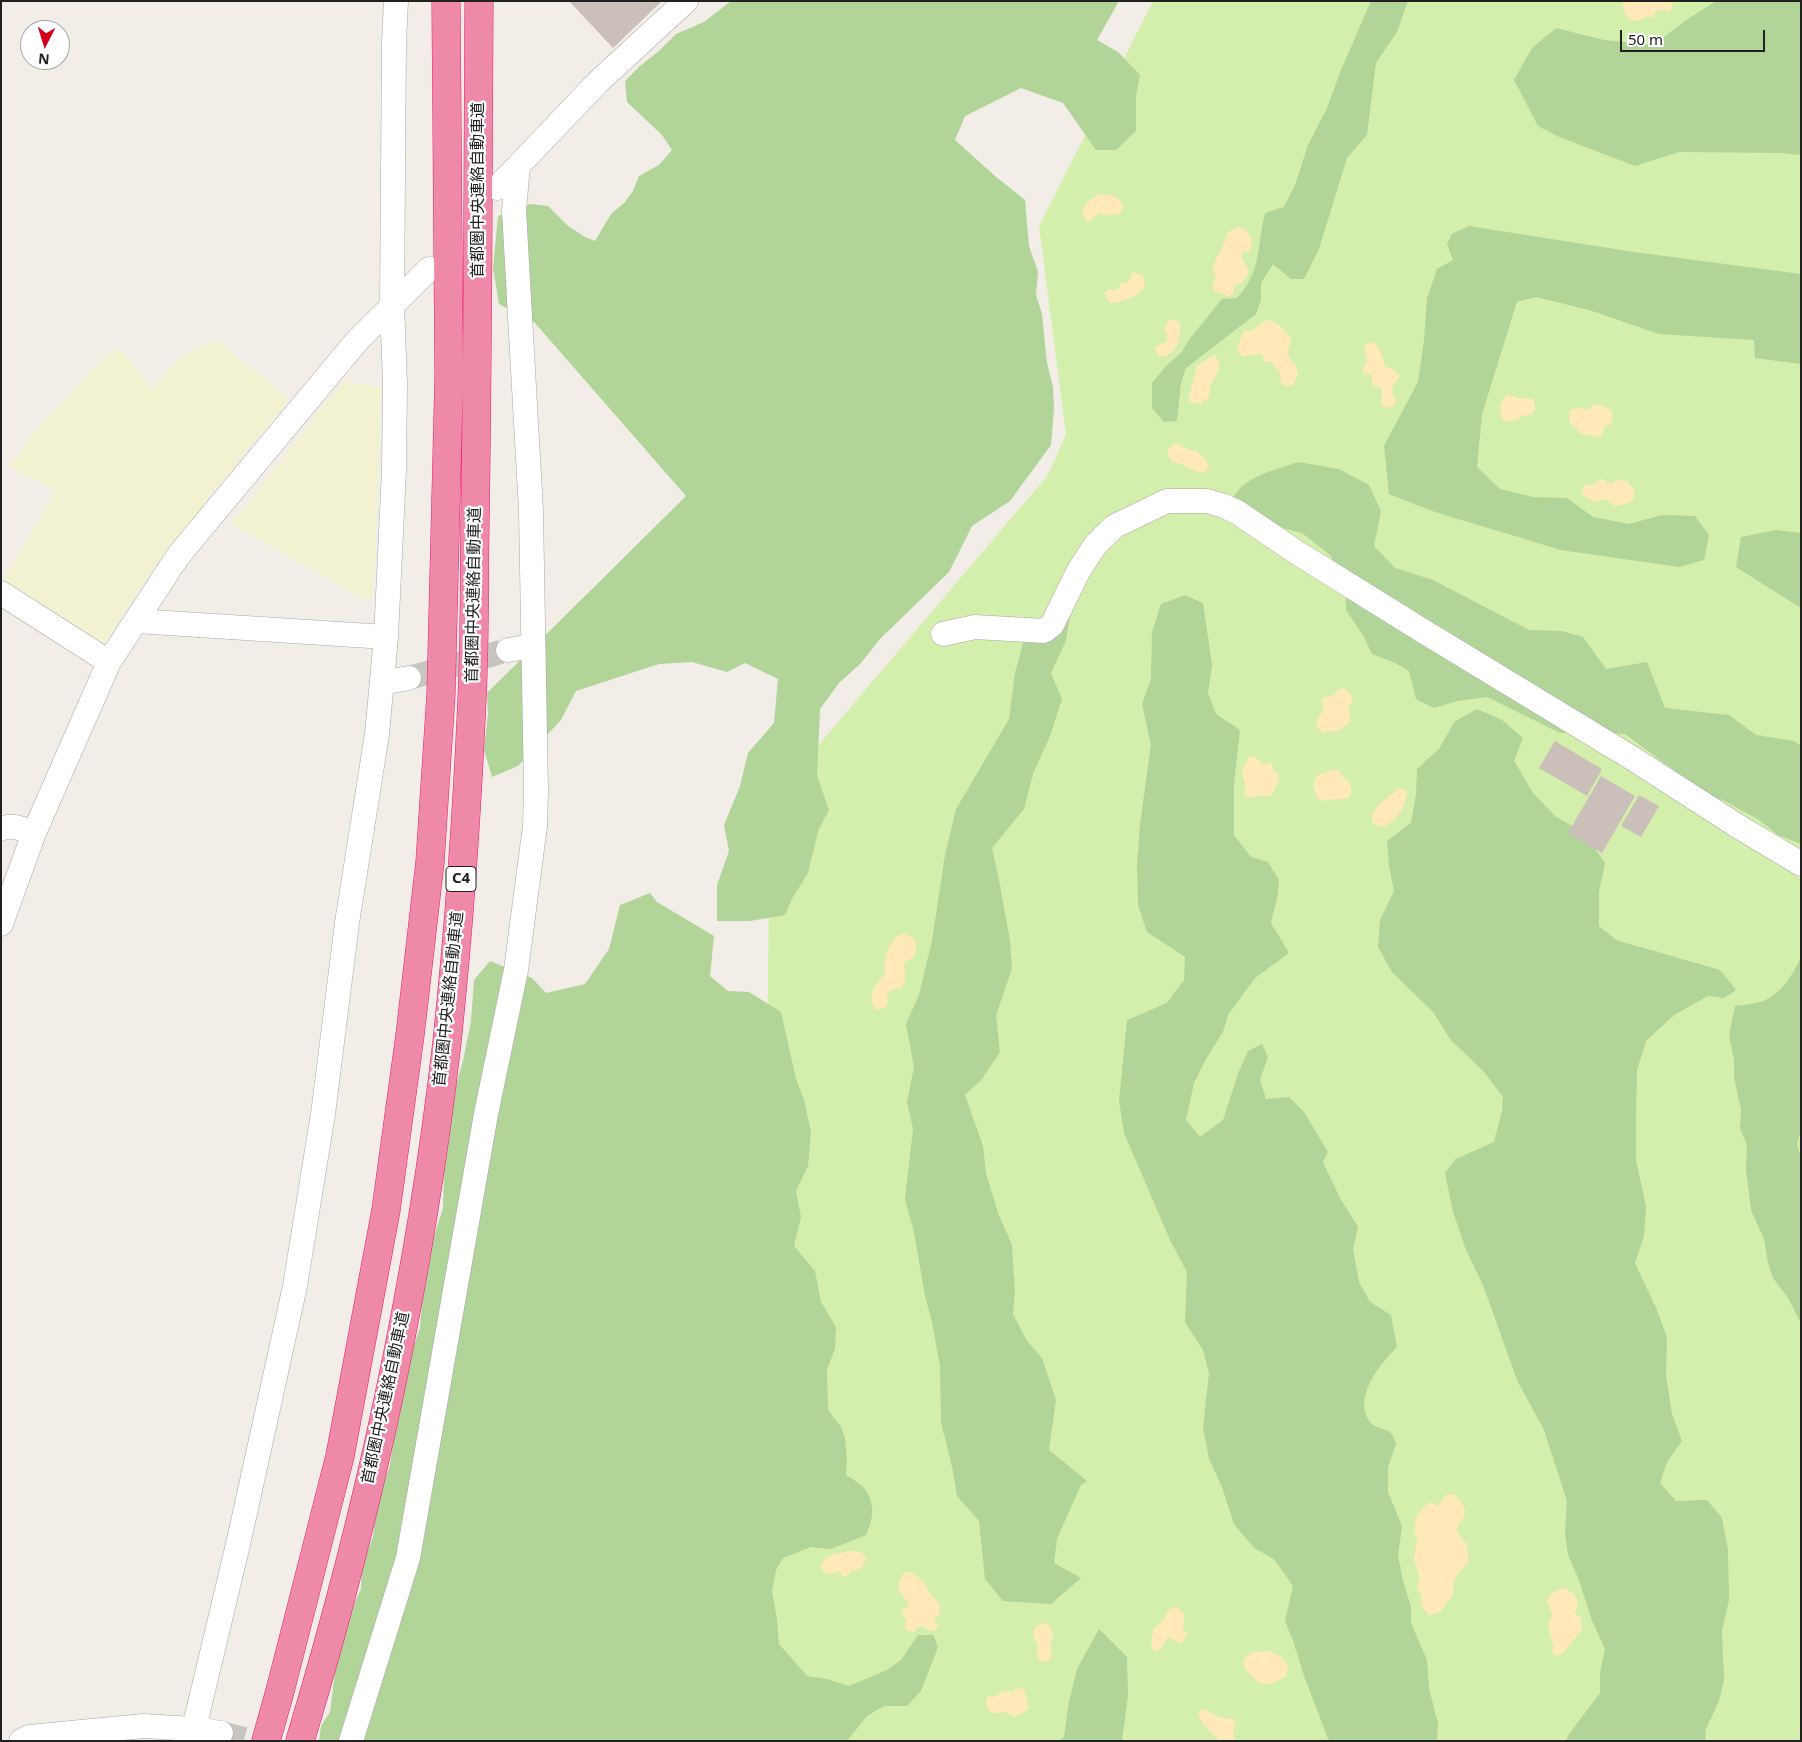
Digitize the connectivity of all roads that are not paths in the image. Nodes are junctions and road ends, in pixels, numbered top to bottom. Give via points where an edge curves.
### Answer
1 (396, 1) edge
2 (446, 1) edge
3 (479, 1) edge
4 (686, 1) edge
5 (518, 166) junction
6 (497, 188) dead end
7 (429, 268) dead end
8 (392, 305) junction
9 (1, 593) edge
10 (136, 621) junction
11 (943, 634) dead end
12 (386, 636) junction
13 (533, 646) junction
14 (508, 650) tunnel mouth
15 (109, 662) junction
16 (409, 678) tunnel mouth
17 (382, 683) junction
18 (1, 829) edge
19 (34, 833) junction
20 (1801, 864) edge
21 (1, 924) edge
22 (220, 1733) tunnel mouth
23 (192, 1735) edge
24 (21, 1741) edge
25 (266, 1741) edge
26 (300, 1741) edge
27 (351, 1741) edge

1 - 8 street
2 - 25 highway, 首都圏中央連絡自動車道 / C4 via 449,376 441,694 430,862 383,1229 340,1456
3 - 26 highway, 首都圏中央連絡自動車道 / C4 via 478,379 472,697 447,1041 424,1216 390,1389 352,1553
4 - 5 street via 598,82
5 - 6 street
5 - 13 street via 514,210 531,511
7 - 8 street
8 - 10 street via 356,342 178,556
8 - 12 street via 394,470
9 - 15 street
10 - 12 street
10 - 15 street
11 - 20 street via 975,627 1044,631 1052,625 1096,544 1115,526 1167,500 1207,501 1237,512 1296,552
12 - 17 street
13 - 14 street
13 - 27 street via 536,790 516,970 486,1114 408,1558
15 - 19 street
16 - 17 street
17 - 23 street via 323,1114 295,1286 242,1530
18 - 19 street via 15,827
19 - 21 street
22 - 23 street
23 - 24 street via 144,1726 29,1736

